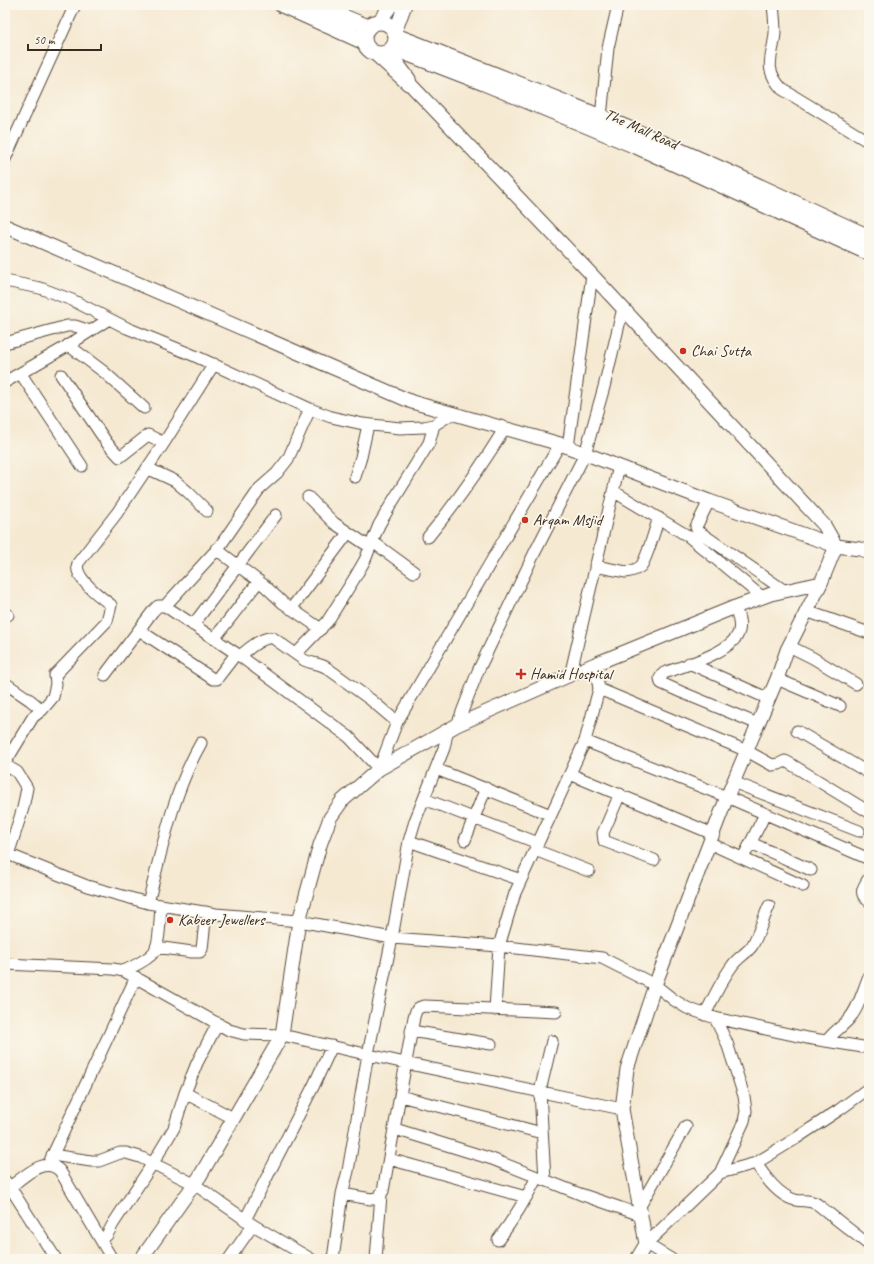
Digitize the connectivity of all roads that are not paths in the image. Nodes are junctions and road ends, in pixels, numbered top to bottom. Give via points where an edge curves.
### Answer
1 (76, 5) edge
2 (282, 5) edge
3 (315, 5) edge
4 (392, 5) edge
5 (405, 5) edge
6 (618, 5) edge
7 (773, 5) edge
8 (373, 24) junction
9 (393, 42) junction
10 (369, 48) junction
11 (410, 84) junction
12 (594, 119) junction
13 (869, 142) edge
14 (5, 159) edge
15 (719, 176) junction
16 (5, 226) edge
17 (869, 237) edge
18 (869, 253) edge
19 (592, 275) junction
20 (5, 281) edge
21 (623, 308) junction
22 (109, 319) junction
23 (90, 331) junction
24 (5, 343) edge
25 (68, 345) junction
26 (214, 364) junction
27 (21, 374) junction
28 (61, 375) dead end
29 (5, 382) edge
30 (144, 408) dead end
31 (310, 409) junction
32 (454, 413) junction
33 (368, 425) junction
34 (434, 425) junction
35 (505, 428) junction
36 (164, 443) junction
37 (564, 445) junction
38 (585, 454) junction
39 (82, 466) dead end
40 (619, 466) junction
41 (147, 468) junction
42 (354, 477) dead end
43 (613, 491) junction
44 (308, 497) dead end
45 (709, 501) junction
46 (207, 511) dead end
47 (276, 515) dead end
48 (659, 518) junction
49 (348, 533) junction
50 (428, 537) dead end
51 (372, 544) junction
52 (836, 546) junction
53 (866, 548) edge
54 (216, 549) junction
55 (238, 565) junction
56 (595, 566) junction
57 (414, 572) dead end
58 (259, 581) junction
59 (820, 583) junction
60 (785, 591) junction
61 (762, 597) junction
62 (165, 606) junction
63 (735, 607) junction
64 (291, 609) junction
65 (806, 611) junction
66 (193, 625) junction
67 (321, 629) junction
68 (139, 630) junction
69 (869, 633) edge
70 (214, 639) junction
71 (789, 646) junction
72 (296, 654) junction
73 (238, 655) junction
74 (690, 663) junction
75 (595, 664) junction
76 (105, 675) dead end
77 (570, 676) junction
78 (777, 679) junction
79 (5, 683) edge
80 (856, 684) dead end
81 (599, 689) junction
82 (769, 699) junction
83 (840, 706) dead end
84 (42, 710) junction
85 (397, 722) junction
86 (758, 724) junction
87 (452, 727) junction
88 (797, 730) dead end
89 (585, 741) junction
90 (201, 743) dead end
91 (747, 750) junction
92 (5, 764) edge
93 (379, 769) junction
94 (436, 769) junction
95 (869, 773) edge
96 (570, 774) junction
97 (733, 782) junction
98 (486, 788) junction
99 (620, 794) junction
100 (727, 797) junction
101 (424, 799) junction
102 (869, 812) edge
103 (765, 814) junction
104 (551, 815) junction
105 (474, 818) junction
106 (859, 831) dead end
107 (711, 838) junction
108 (465, 840) dead end
109 (409, 841) junction
110 (751, 843) junction
111 (536, 846) junction
112 (6, 855) edge
113 (743, 858) junction
114 (869, 859) edge
115 (654, 860) dead end
116 (811, 870) dead end
117 (589, 871) dead end
118 (869, 878) edge
119 (521, 880) junction
120 (803, 886) dead end
121 (869, 901) edge
122 (148, 903) junction
123 (161, 905) junction
124 (769, 906) dead end
125 (206, 912) junction
126 (299, 921) junction
127 (392, 938) junction
128 (499, 946) junction
129 (156, 947) junction
130 (5, 964) edge
131 (124, 971) junction
132 (136, 977) junction
133 (869, 978) edge
134 (655, 985) junction
135 (495, 1010) junction
136 (556, 1012) dead end
137 (710, 1017) junction
138 (218, 1024) junction
139 (412, 1031) junction
140 (282, 1035) junction
141 (552, 1041) dead end
142 (827, 1041) junction
143 (491, 1044) dead end
144 (332, 1046) junction
145 (869, 1048) edge
146 (368, 1054) junction
147 (405, 1063) junction
148 (869, 1088) edge
149 (540, 1091) junction
150 (185, 1093) junction
151 (400, 1096) junction
152 (622, 1109) junction
153 (233, 1118) junction
154 (686, 1126) dead end
155 (395, 1129) junction
156 (542, 1133) junction
157 (50, 1160) junction
158 (389, 1160) junction
159 (153, 1163) junction
160 (756, 1163) junction
161 (720, 1174) junction
162 (541, 1178) junction
163 (8, 1184) edge
164 (194, 1184) junction
165 (342, 1194) junction
166 (381, 1195) junction
167 (526, 1197) junction
168 (640, 1210) junction
169 (249, 1222) junction
170 (101, 1240) junction
171 (498, 1240) dead end
172 (646, 1244) junction
173 (869, 1245) edge
174 (56, 1259) edge
175 (112, 1259) edge
176 (142, 1259) edge
177 (229, 1259) edge
178 (311, 1259) edge
179 (333, 1259) edge
180 (376, 1259) edge
181 (637, 1259) edge
182 (671, 1259) edge

1 - 14 street
2 - 10 main road
3 - 8 main road
4 - 8 street
5 - 9 street
6 - 12 street
7 - 13 street via 775,33 769,63 776,83
8 - 9 main road via 388,24
8 - 10 main road via 365,31
9 - 10 main road via 379,54
9 - 11 street
9 - 12 main road, The Mall Road
10 - 11 street
11 - 19 street
12 - 15 main road, The Mall Road
15 - 17 main road, The Mall Road
15 - 18 main road, The Mall Road
16 - 32 street via 412,402
19 - 21 street
19 - 37 street
20 - 22 street via 40,288 72,300
21 - 38 street
21 - 52 street via 824,525
22 - 23 street
22 - 26 street
23 - 24 street via 67,326
23 - 25 street
25 - 27 street
25 - 30 street via 104,372
26 - 31 street
26 - 36 street
27 - 29 street
27 - 39 street
28 - 36 street via 107,443 120,457 148,435
31 - 33 street
31 - 54 street via 288,459 260,488
32 - 34 street
32 - 35 street
33 - 34 street via 400,428
33 - 42 street
34 - 51 street via 429,443 379,525
35 - 37 street
35 - 50 street via 476,474
36 - 41 street
37 - 38 street
37 - 85 street
38 - 40 street
38 - 87 street via 534,554
40 - 43 street
40 - 45 street
41 - 46 street via 175,481
41 - 84 street via 117,513 78,563 79,575 111,605 110,611 107,621 54,674 56,684 53,698
43 - 48 street
43 - 56 street
44 - 49 street
45 - 52 street
45 - 60 street via 696,527 698,531
47 - 55 street
48 - 56 street via 639,568 626,572
48 - 61 street via 688,536
49 - 51 street
49 - 64 street
51 - 57 street
51 - 67 street via 366,560
52 - 53 street
52 - 59 street
54 - 55 street
54 - 62 street
55 - 58 street
55 - 66 street
56 - 77 street
58 - 64 street
58 - 70 street
59 - 60 street
59 - 65 street
60 - 61 street
61 - 63 street
62 - 66 street
62 - 68 street via 158,606
63 - 74 street via 739,620 737,636 719,651
63 - 75 street
64 - 67 street
65 - 69 street
65 - 71 street
66 - 70 street
67 - 72 street
68 - 73 street via 213,679 217,679
68 - 76 street
70 - 73 street
71 - 78 street
71 - 80 street
72 - 73 street via 273,638 269,638
72 - 85 street via 308,662 327,668
73 - 93 street via 349,737
74 - 82 street
74 - 86 street via 664,673 660,678 661,683
75 - 77 street
75 - 81 street
77 - 87 street
78 - 82 street
78 - 83 street
79 - 84 street
81 - 89 street
81 - 91 street
82 - 86 street
84 - 92 street via 33,717
85 - 93 street
86 - 91 street
87 - 93 street
87 - 94 street
88 - 95 street
89 - 96 street
89 - 100 street
90 - 122 street via 172,812
91 - 97 street
91 - 102 street via 772,764 785,761 790,763
92 - 112 street via 17,772 27,788 23,808
93 - 126 street via 342,801 330,818
94 - 98 street
94 - 101 street
96 - 99 street
96 - 104 street
97 - 100 street
97 - 106 street
98 - 104 street
98 - 105 street
99 - 107 street
99 - 115 street via 603,834 604,841
100 - 103 street
100 - 107 street
101 - 105 street
101 - 109 street
103 - 110 street
103 - 114 street
104 - 111 street
105 - 108 street
105 - 111 street
107 - 113 street
107 - 134 street
109 - 119 street
109 - 127 street
110 - 113 street
110 - 116 street
111 - 117 street
111 - 119 street
112 - 122 street via 87,886
113 - 120 street
118 - 121 street via 862,888 862,896
119 - 128 street
122 - 123 street
123 - 125 street
123 - 129 street
124 - 137 street via 753,944 736,960 724,977
125 - 126 street
125 - 129 street via 200,952
126 - 127 street
126 - 140 street
127 - 128 street
127 - 146 street
128 - 134 street via 602,958
128 - 135 street
129 - 131 street via 150,956
130 - 131 street
131 - 132 street
132 - 138 street
132 - 157 street
133 - 142 street via 853,1014
134 - 137 street via 687,1008
134 - 152 street via 627,1069
135 - 136 street
135 - 139 street via 419,1007 416,1010
137 - 142 street
137 - 161 street via 727,1043 744,1096 746,1111
138 - 140 street via 244,1034
138 - 150 street via 197,1063
139 - 143 street
139 - 147 street
140 - 144 street
140 - 153 street
141 - 149 street
142 - 145 street
144 - 146 street
144 - 169 street
146 - 147 street
146 - 165 street
147 - 149 street
147 - 151 street
148 - 160 street via 808,1131
149 - 152 street
149 - 156 street
150 - 153 street
150 - 159 street via 174,1128
151 - 155 street
151 - 156 street
152 - 168 street
153 - 164 street
154 - 168 street
155 - 158 street
155 - 162 street via 492,1158
156 - 162 street
157 - 159 street via 99,1161 126,1153
157 - 163 street
157 - 170 street via 60,1171
158 - 166 street
158 - 167 street
159 - 164 street
159 - 170 street via 107,1235
160 - 161 street
160 - 173 street via 768,1181 784,1194 793,1199 810,1200 817,1204
161 - 172 street
162 - 167 street
162 - 168 street via 580,1194
163 - 174 street
164 - 169 street
164 - 176 street
165 - 166 street via 371,1198 378,1198
165 - 179 street
166 - 180 street
167 - 171 street
168 - 172 street
169 - 177 street
169 - 178 street
170 - 175 street
172 - 181 street
172 - 182 street

